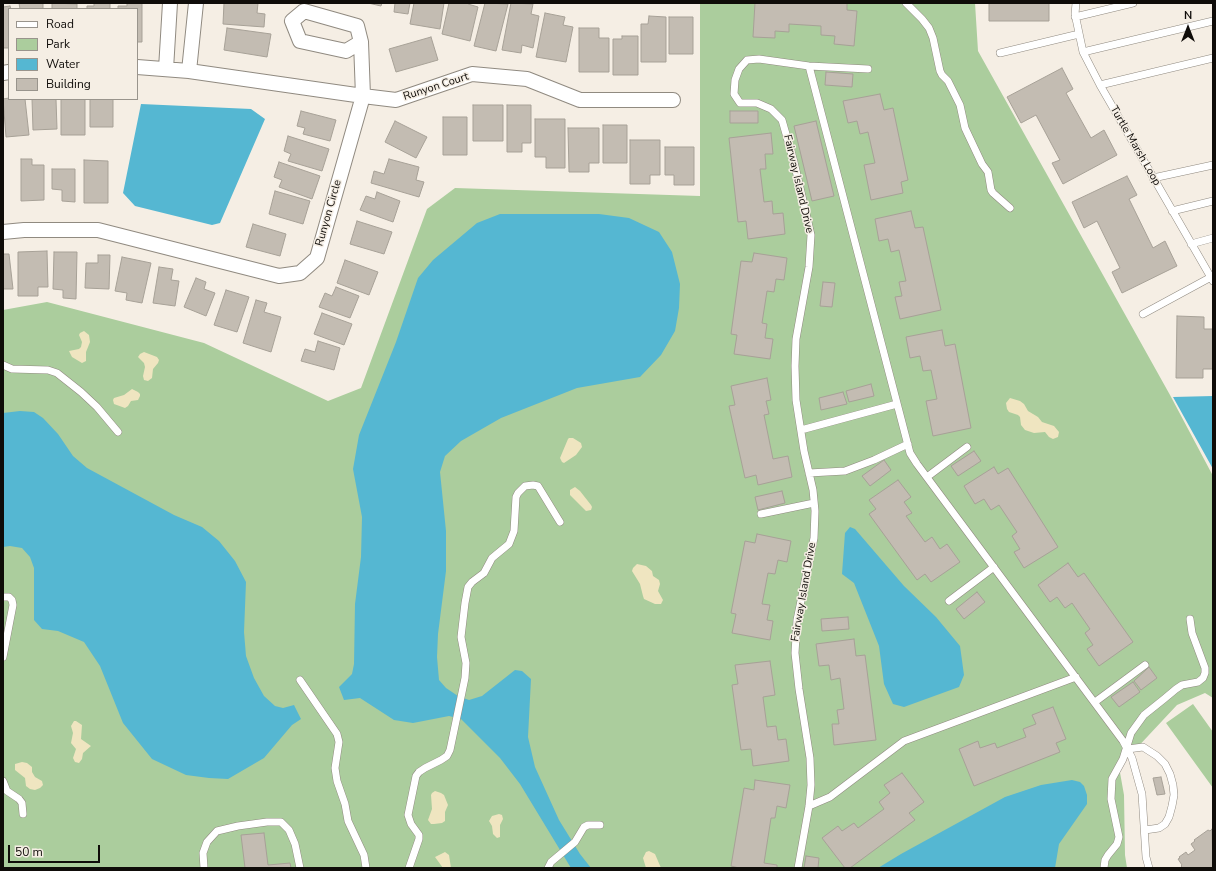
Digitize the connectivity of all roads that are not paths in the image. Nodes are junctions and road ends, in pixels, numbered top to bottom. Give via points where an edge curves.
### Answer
1 (170, 3) edge
2 (196, 3) edge
3 (906, 3) edge
4 (1076, 3) edge
5 (1133, 3) edge
6 (1075, 17) junction
7 (1213, 21) edge
8 (1079, 34) junction
9 (361, 42) dead end
10 (1083, 52) junction
11 (1000, 54) dead end
12 (1213, 58) edge
13 (809, 66) junction
14 (138, 67) edge
15 (166, 69) junction
16 (868, 69) dead end
17 (189, 71) junction
18 (1100, 85) junction
19 (363, 96) junction
20 (674, 100) dead end
21 (1213, 165) edge
22 (1153, 178) junction
23 (1213, 201) edge
24 (1010, 208) dead end
25 (1172, 211) junction
26 (3, 232) edge
27 (1213, 238) edge
28 (1191, 244) junction
29 (1212, 278) edge
30 (1143, 314) dead end
31 (3, 365) edge
32 (898, 404) junction
33 (801, 430) junction
34 (118, 432) dead end
35 (908, 444) junction
36 (967, 447) dead end
37 (809, 473) junction
38 (926, 477) junction
39 (814, 503) junction
40 (761, 514) dead end
41 (560, 522) dead end
42 (994, 567) junction
43 (3, 597) edge
44 (949, 601) dead end
45 (1190, 619) dead end
46 (3, 657) edge
47 (1145, 665) dead end
48 (1076, 677) junction
49 (300, 680) dead end
50 (1095, 702) junction
51 (1127, 748) junction
52 (3, 781) edge
53 (809, 806) junction
54 (24, 814) dead end
55 (600, 825) dead end
56 (1145, 830) junction
57 (204, 868) edge
58 (300, 868) edge
59 (366, 868) edge
60 (408, 868) edge
61 (548, 868) edge
62 (798, 868) edge
63 (1104, 868) edge
64 (1149, 868) edge

1 - 15 street
2 - 17 street
3 - 24 lane via 929,28 940,71 960,105 965,128 988,172 991,190
4 - 6 lane, Turtle Marsh Loop
5 - 6 lane
6 - 8 lane, Turtle Marsh Loop
7 - 10 lane
8 - 10 lane, Turtle Marsh Loop
8 - 11 lane
9 - 19 street, Runyon Circle
10 - 18 lane, Turtle Marsh Loop
12 - 18 lane
13 - 16 lane, Fairway Island Drive
13 - 32 lane
13 - 33 lane, Fairway Island Drive via 759,59 747,60 739,69 734,94 740,103 757,103 771,109 782,120 811,235 809,267 796,339 796,400
14 - 15 street
15 - 17 street
17 - 19 street
18 - 22 lane, Turtle Marsh Loop
19 - 20 street, Runyon Court via 396,100 472,74 527,79 580,100
19 - 26 street, Runyon Circle via 317,258 300,273 279,276 98,230
21 - 22 lane
22 - 25 lane, Turtle Marsh Loop
23 - 25 lane
25 - 28 lane, Turtle Marsh Loop
27 - 28 lane
28 - 29 lane, Turtle Marsh Loop
29 - 30 lane
31 - 34 lane via 17,370 48,370 57,373 97,407
32 - 33 lane
32 - 35 lane
33 - 37 lane, Fairway Island Drive
35 - 37 lane via 845,471
35 - 38 lane
36 - 38 lane
37 - 39 lane, Fairway Island Drive
38 - 42 lane
39 - 40 lane
39 - 53 lane, Fairway Island Drive via 814,538 798,620 795,653 810,758
41 - 60 lane via 538,486 525,486 518,493 514,531 509,544 492,558 484,573 468,587 461,637 466,668 450,750 447,756 424,768 416,776 408,815 420,839
42 - 44 lane
42 - 48 lane
43 - 46 lane via 9,597 13,605
45 - 51 lane via 1194,642 1205,668 1203,678 1198,682 1182,685 1144,715 1131,733
47 - 50 lane
48 - 50 lane
48 - 53 lane via 904,741 830,798
49 - 59 lane via 337,734 337,781 348,820 364,855
50 - 51 lane
51 - 56 lane via 1142,794
51 - 56 lane via 1143,747 1157,756 1165,764 1173,785 1172,806 1165,824 1159,828
51 - 63 lane via 1112,779 1111,799 1119,837 1105,860
52 - 54 lane via 7,791 22,803
53 - 62 lane, Fairway Island Drive
55 - 61 lane via 584,827 575,842 551,862
56 - 64 lane
57 - 58 lane via 203,853 207,842 217,831 267,822 281,822 289,830

